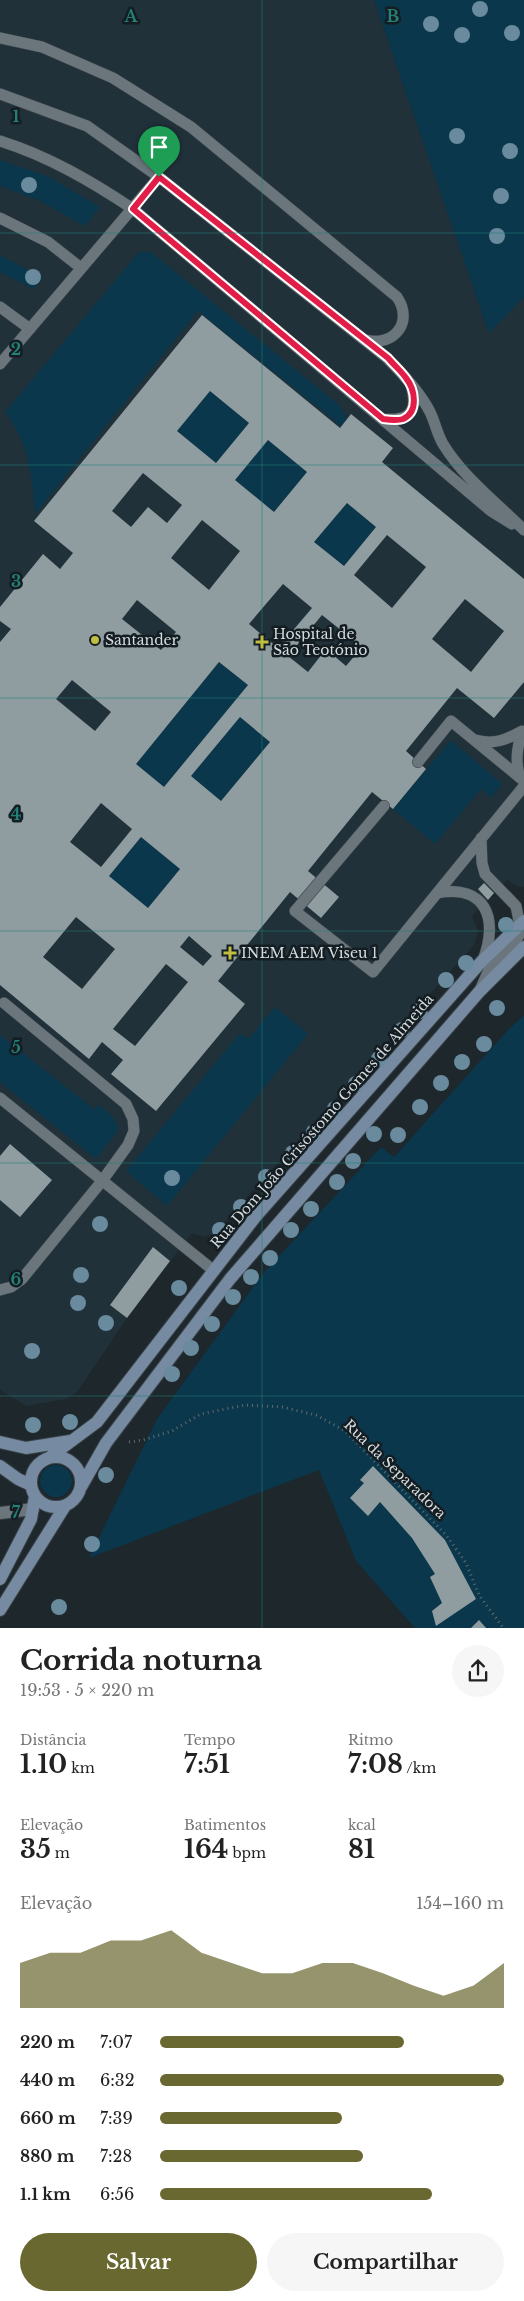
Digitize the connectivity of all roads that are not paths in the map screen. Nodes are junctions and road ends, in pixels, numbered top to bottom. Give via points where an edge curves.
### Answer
1 (0, 38) edge
2 (0, 94) edge
3 (0, 141) edge
4 (159, 177) junction
5 (133, 209) junction
6 (0, 218) edge
7 (81, 268) junction
8 (0, 306) edge
9 (30, 329) junction
10 (365, 340) junction
11 (0, 364) edge
12 (407, 378) junction
13 (383, 419) junction
14 (524, 530) edge
15 (523, 730) edge
16 (473, 739) junction
17 (418, 762) dead end
18 (523, 782) edge
19 (384, 806) dead end
20 (482, 838) junction
21 (437, 893) junction
22 (508, 897) junction
23 (524, 900) edge
24 (522, 923) edge
25 (524, 947) edge
26 (482, 961) junction
27 (479, 992) junction
28 (4, 1003) dead end
29 (0, 1098) edge
30 (102, 1181) junction
31 (213, 1270) junction
32 (0, 1290) edge
33 (70, 1441) junction
34 (0, 1442) edge
35 (50, 1457) junction
36 (0, 1466) edge
37 (81, 1487) junction
38 (33, 1491) junction
39 (64, 1506) junction
40 (33, 1509) junction
41 (0, 1512) edge
42 (0, 1579) edge
43 (0, 1610) edge

1 - 10 lane via 42,47 113,78 191,127 397,297 404,319 399,330 377,343
2 - 4 lane via 87,126
3 - 5 lane via 82,177
4 - 5 lane
4 - 10 lane
5 - 7 lane
5 - 13 lane
6 - 7 lane via 48,242
7 - 9 lane
8 - 9 lane
9 - 11 lane
10 - 12 lane
12 - 13 lane via 414,398 410,414 404,419
12 - 14 lane via 430,412 442,443 473,482
13 - 14 lane via 491,511
15 - 16 lane via 494,742
15 - 18 lane via 516,764
16 - 17 lane via 451,722
16 - 18 lane
18 - 20 lane
19 - 21 lane via 295,911 373,972
20 - 21 lane
20 - 22 lane via 485,874
21 - 26 lane via 459,891 475,898 487,913 490,942
22 - 23 lane
22 - 24 lane via 516,906
24 - 26 street, Rua Dom João Crisóstomo Gomes de Almeida
24 - 27 lane via 517,939 492,963
25 - 27 street
26 - 31 street, Rua Dom João Crisóstomo Gomes de Almeida via 256,1216
27 - 37 street via 230,1280 106,1443
28 - 30 lane via 126,1104 134,1131
29 - 30 lane
30 - 31 lane
30 - 32 lane via 22,1279
31 - 33 street, Rua Dom João Crisóstomo Gomes de Almeida via 97,1422
33 - 34 street via 26,1448
33 - 35 street, Rua Dom João Crisóstomo Gomes de Almeida
35 - 37 street via 59,1456 74,1463 79,1470
35 - 38 street via 37,1464 31,1478
36 - 38 street
37 - 39 street via 72,1502
38 - 39 street via 40,1501 52,1507
38 - 40 street
39 - 43 street
40 - 41 street
40 - 42 street via 25,1532

